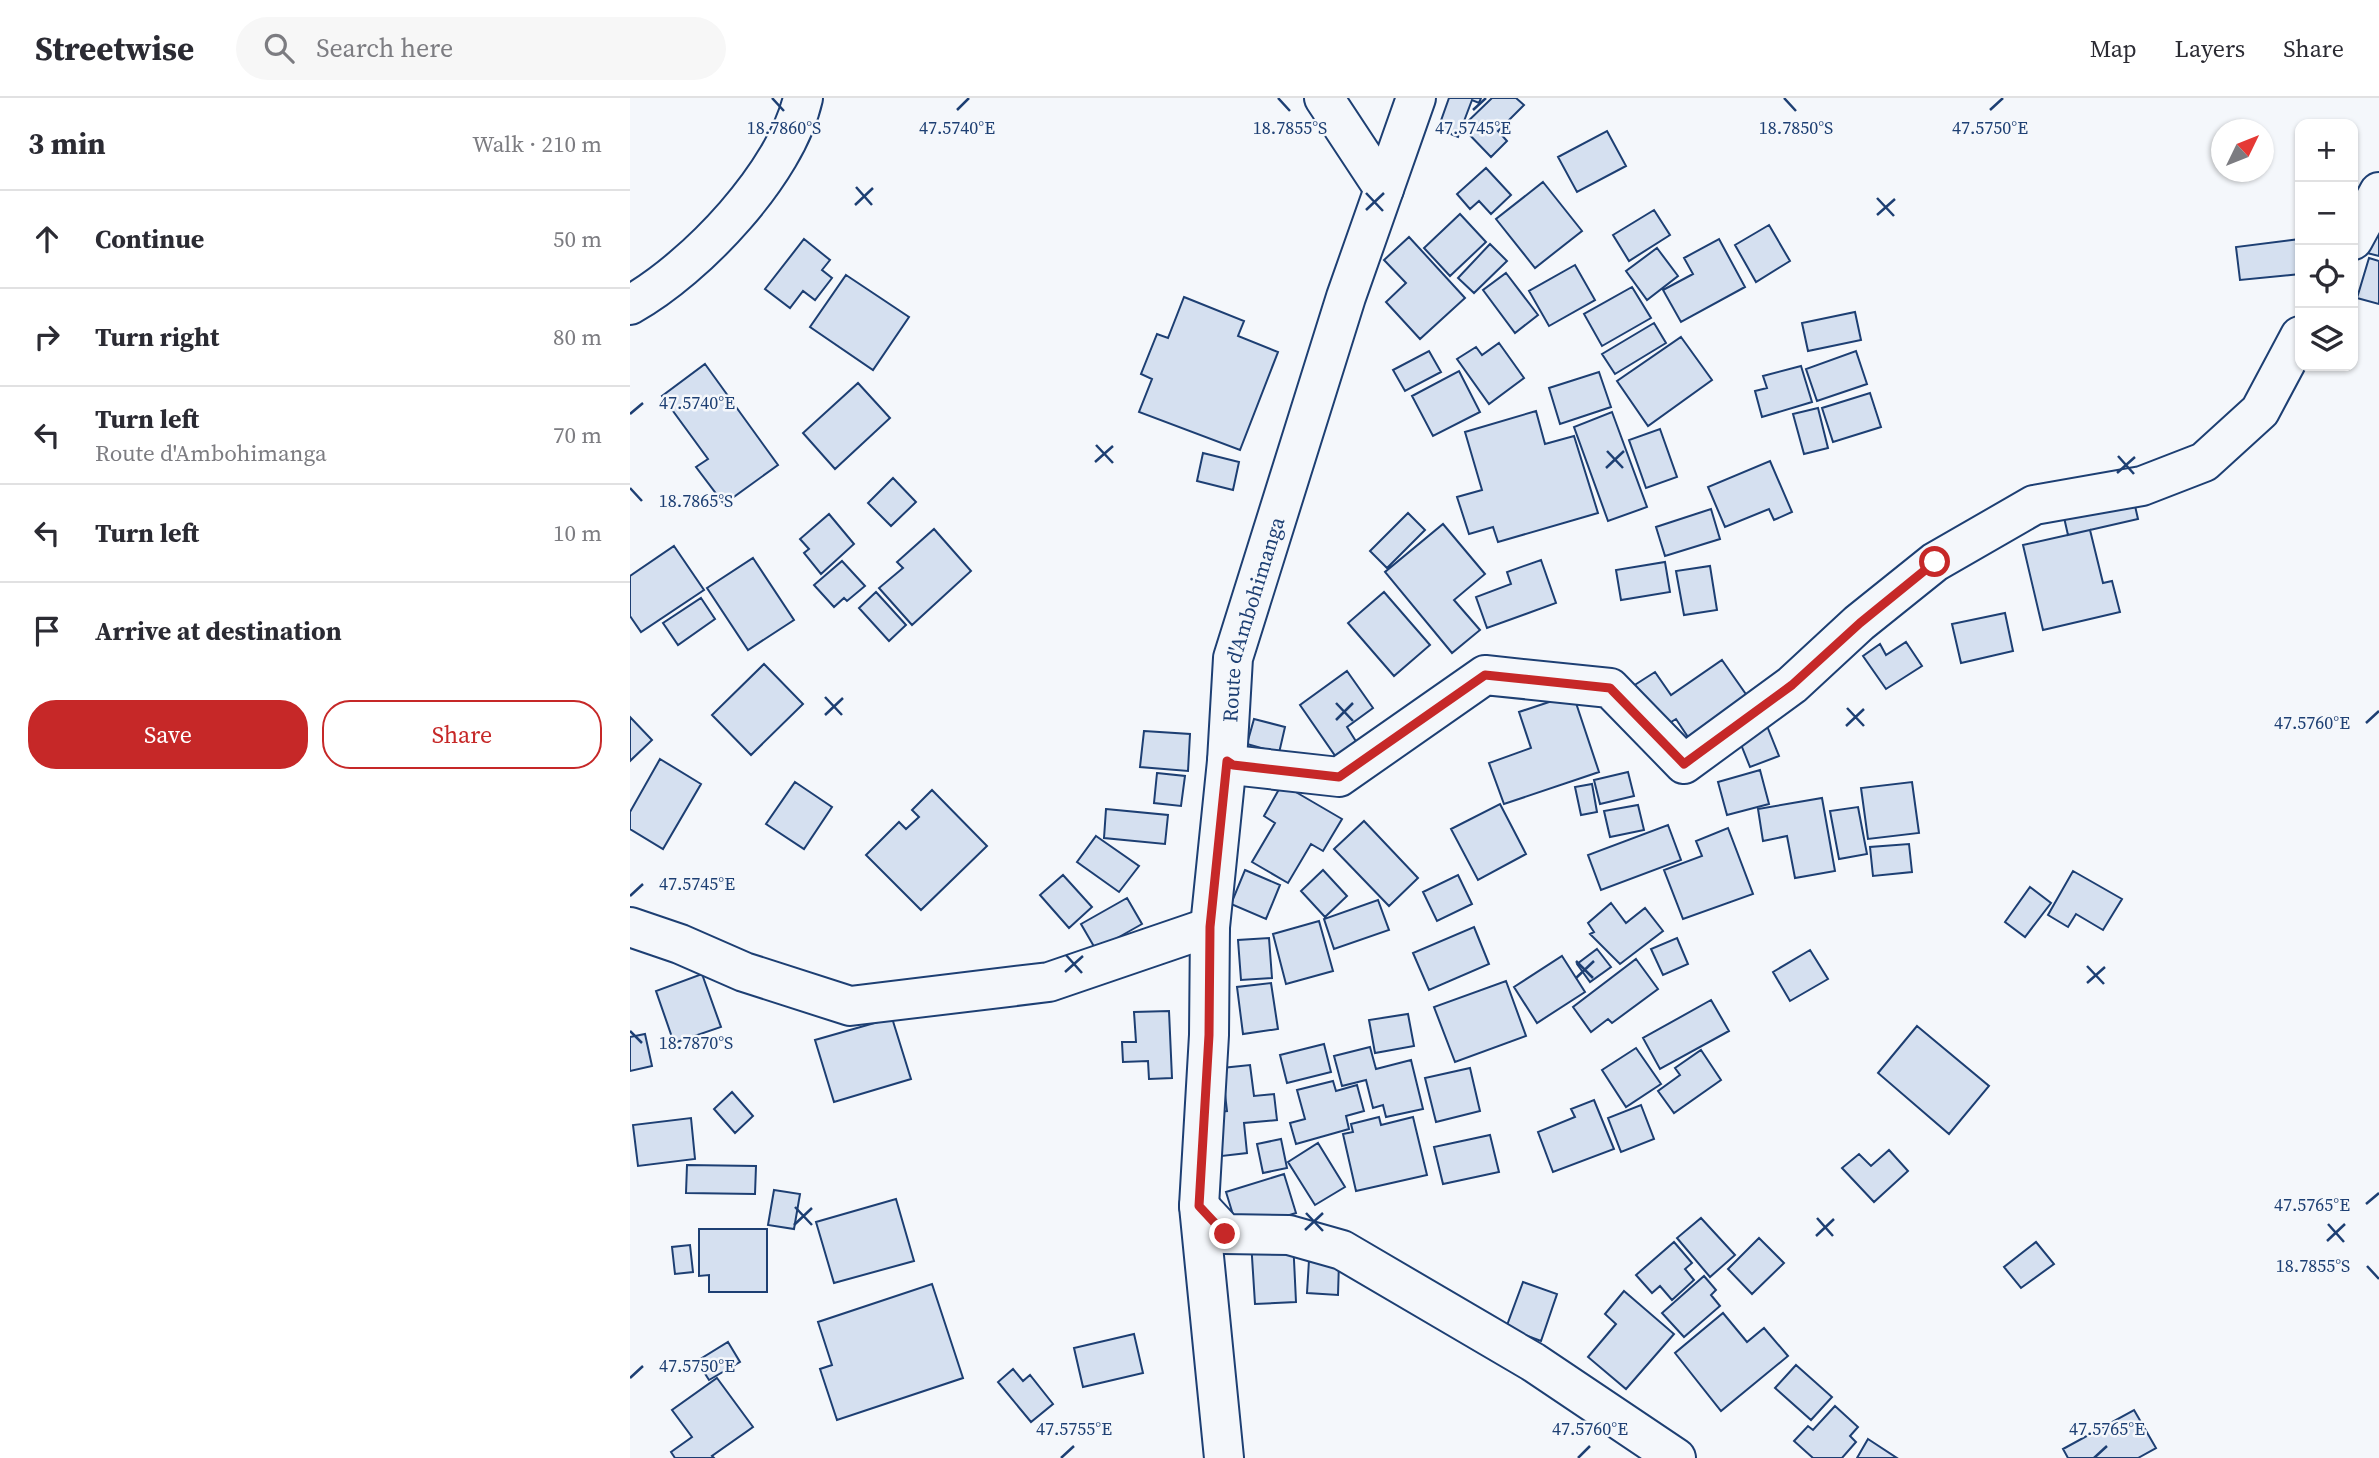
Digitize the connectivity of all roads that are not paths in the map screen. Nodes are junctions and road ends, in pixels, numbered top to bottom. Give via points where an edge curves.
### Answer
1 (803, 98) edge
2 (1324, 98) edge
3 (1416, 98) edge
4 (1384, 189) junction
5 (2379, 191) edge
6 (2358, 231) edge
7 (630, 305) edge
8 (2295, 345) edge
9 (1227, 761) junction
10 (630, 927) edge
11 (1210, 927) junction
12 (1199, 1206) junction
13 (1224, 1458) edge
14 (1676, 1458) edge

1 - 7 street via 798,121 715,241
2 - 4 street
3 - 4 street, Route d'Ambohimanga
4 - 9 street, Route d'Ambohimanga via 1233,658
5 - 6 street
8 - 9 street via 2260,411 2204,462 2142,486 2034,505 1990,530 1935,562 1792,685 1684,764 1610,688 1485,675 1339,777
9 - 11 street, Route d'Ambohimanga
10 - 11 street via 744,972 850,1006 1049,982
11 - 12 street, Route d'Ambohimanga
12 - 13 street, Route d'Ambohimanga
12 - 14 street via 1225,1234 1289,1235 1342,1250 1533,1362

